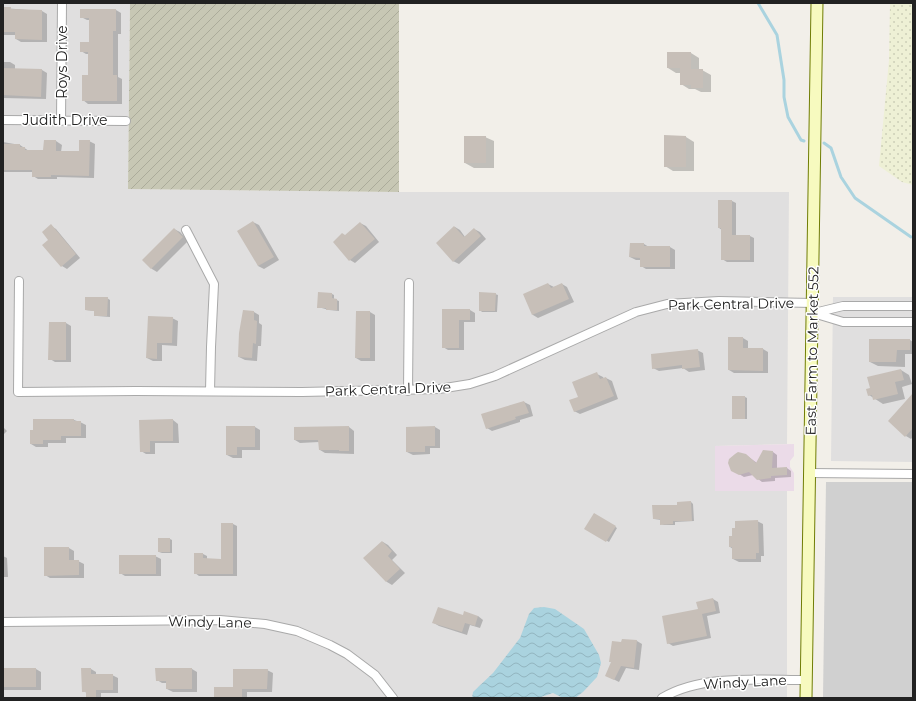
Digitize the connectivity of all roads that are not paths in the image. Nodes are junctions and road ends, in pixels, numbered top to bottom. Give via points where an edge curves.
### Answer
1 (62, 3) edge
2 (817, 3) edge
3 (3, 120) edge
4 (61, 120) junction
5 (126, 121) dead end
6 (186, 230) dead end
7 (19, 281) dead end
8 (409, 283) dead end
9 (913, 306) edge
10 (813, 308) junction
11 (913, 322) edge
12 (210, 391) junction
13 (408, 391) junction
14 (810, 473) junction
15 (913, 474) edge
16 (3, 622) edge
17 (806, 680) junction
18 (393, 698) edge
19 (662, 698) edge
20 (806, 698) edge

1 - 4 street, Roys Drive
2 - 10 main road, East Farm to Market 552
3 - 4 street, Judith Drive
4 - 5 street, Judith Drive
6 - 12 street via 214,284
7 - 12 street, Park Central Drive via 18,392
8 - 13 street
9 - 10 street
10 - 11 street via 843,322
10 - 13 street, Park Central Drive via 719,301 667,304 636,312 495,376 439,390
10 - 14 main road, East Farm to Market 552
12 - 13 street, Park Central Drive
14 - 15 street
14 - 17 main road, East Farm to Market 552
16 - 18 street, Windy Lane via 220,620 265,624 297,631 347,654 375,675
17 - 19 street, Windy Lane via 729,680 698,684 674,691
17 - 20 main road, East Farm to Market 552

